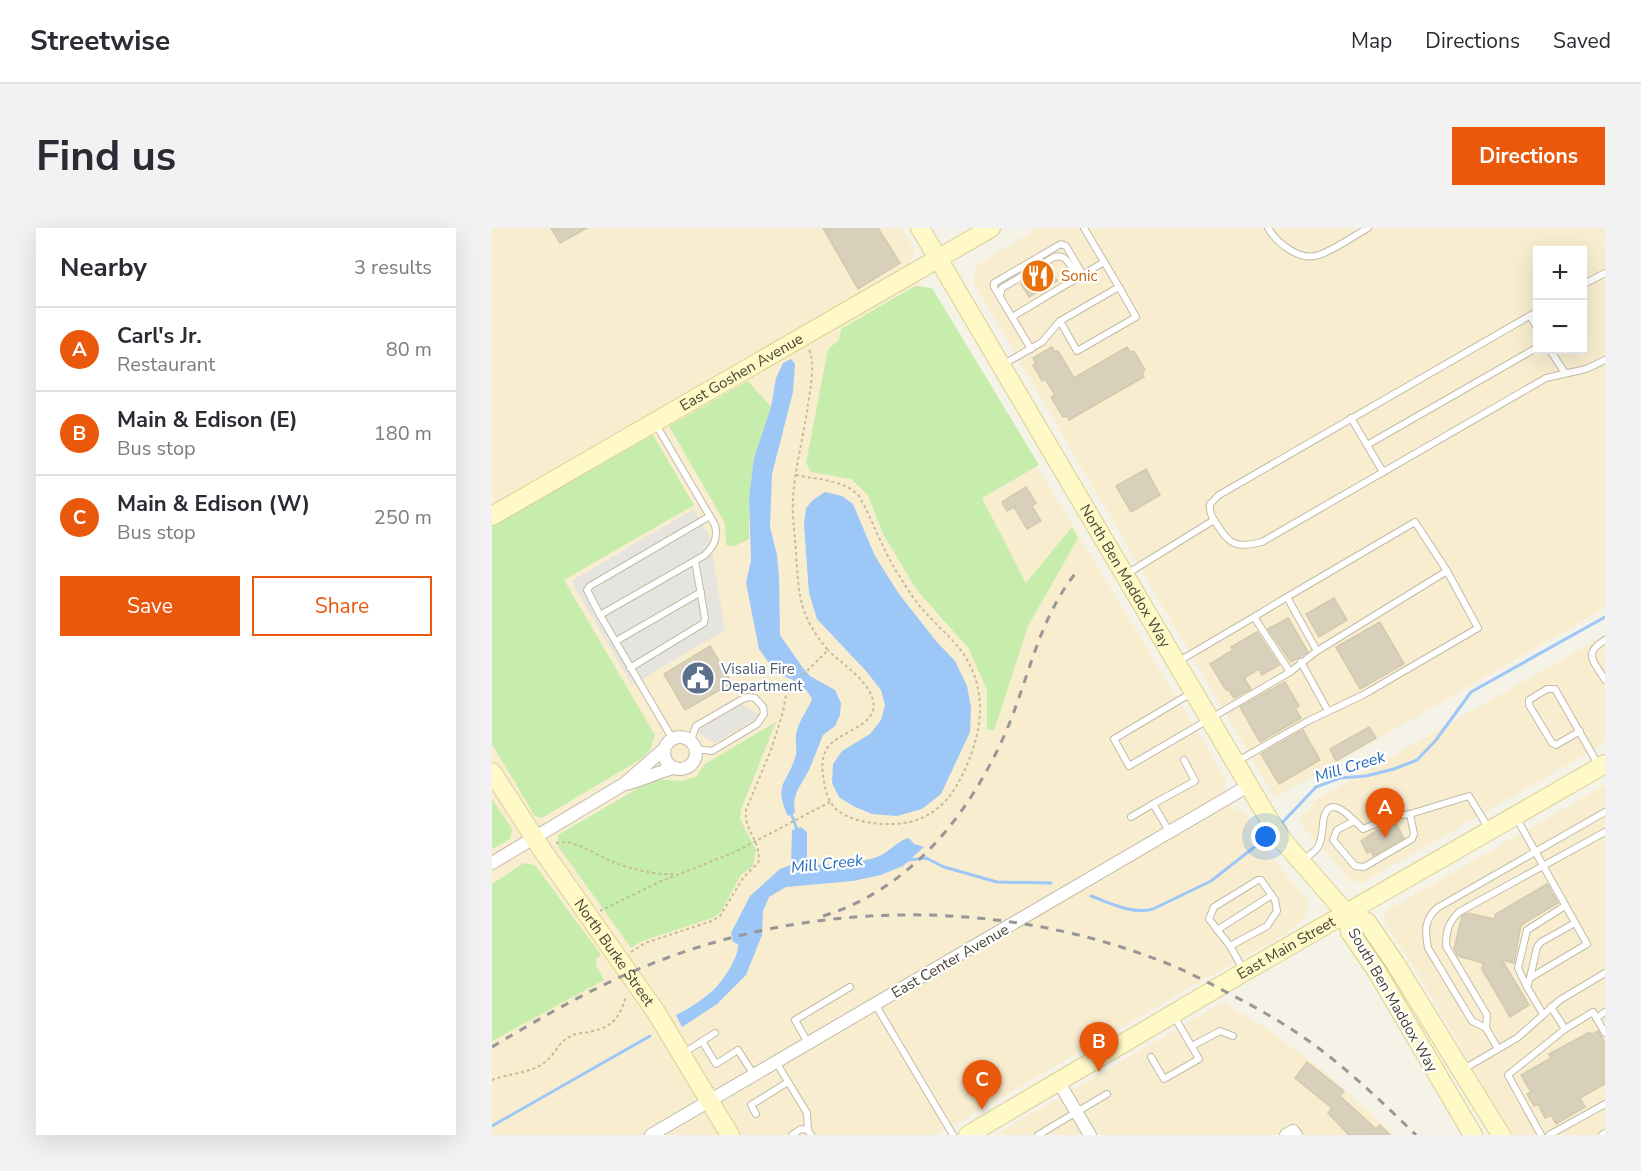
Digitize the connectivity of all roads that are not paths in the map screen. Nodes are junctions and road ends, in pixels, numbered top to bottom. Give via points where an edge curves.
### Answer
1 (920, 228) edge
2 (991, 228) edge
3 (1084, 228) edge
4 (1268, 228) edge
5 (1368, 228) edge
6 (938, 258) junction
7 (1104, 262) junction
8 (1605, 273) edge
9 (1083, 275) junction
10 (1071, 282) junction
11 (1587, 282) edge
12 (1119, 287) junction
13 (1000, 296) junction
14 (1533, 314) edge
15 (1530, 316) junction
16 (1012, 317) junction
17 (1060, 321) junction
18 (1533, 321) edge
19 (1031, 349) junction
20 (1533, 350) edge
21 (1553, 354) edge
22 (1605, 360) edge
23 (1001, 366) junction
24 (1565, 373) junction
25 (1351, 418) junction
26 (655, 422) junction
27 (1367, 445) junction
28 (1383, 472) junction
29 (492, 516) edge
30 (710, 516) junction
31 (1214, 520) junction
32 (695, 561) junction
33 (1447, 571) junction
34 (1125, 575) junction
35 (701, 592) junction
36 (1287, 597) junction
37 (600, 615) junction
38 (1254, 617) junction
39 (1605, 640) edge
40 (616, 642) junction
41 (1317, 651) junction
42 (1301, 662) junction
43 (1176, 663) junction
44 (630, 668) junction
45 (1290, 672) junction
46 (1605, 680) edge
47 (1194, 692) junction
48 (1328, 711) junction
49 (1210, 720) junction
50 (1580, 731) junction
51 (672, 738) junction
52 (693, 745) junction
53 (664, 749) junction
54 (1184, 760) dead end
55 (1235, 763) junction
56 (1602, 765) edge
57 (674, 768) junction
58 (492, 772) edge
59 (624, 784) junction
60 (1248, 786) junction
61 (1153, 804) junction
62 (1605, 812) edge
63 (1410, 814) junction
64 (1515, 816) junction
65 (1131, 817) dead end
66 (1354, 821) junction
67 (1490, 830) junction
68 (1170, 832) junction
69 (1605, 832) edge
70 (535, 838) junction
71 (1536, 852) junction
72 (1301, 862) junction
73 (492, 863) edge
74 (1544, 866) junction
75 (1272, 895) junction
76 (1565, 906) junction
77 (1346, 913) junction
78 (1575, 923) junction
79 (1217, 930) junction
80 (1230, 946) junction
81 (1244, 972) junction
82 (1605, 973) edge
83 (1530, 978) junction
84 (850, 987) dead end
85 (1527, 987) junction
86 (875, 1004) junction
87 (1551, 1006) junction
88 (1605, 1012) edge
89 (1543, 1014) junction
90 (1174, 1015) junction
91 (1596, 1017) junction
92 (1486, 1028) junction
93 (1565, 1029) junction
94 (716, 1033) dead end
95 (1605, 1033) edge
96 (1233, 1036) dead end
97 (702, 1041) junction
98 (809, 1043) junction
99 (1192, 1046) junction
100 (1498, 1049) junction
101 (681, 1054) junction
102 (1152, 1057) dead end
103 (776, 1062) junction
104 (1460, 1071) junction
105 (754, 1075) junction
106 (1058, 1081) junction
107 (788, 1082) junction
108 (1107, 1094) dead end
109 (710, 1101) junction
110 (1605, 1104) edge
111 (1076, 1112) junction
112 (756, 1114) dead end
113 (809, 1132) edge
114 (651, 1135) edge
115 (730, 1135) edge
116 (792, 1135) edge
117 (953, 1135) edge
118 (968, 1135) edge
119 (1038, 1135) edge
120 (1090, 1135) edge
121 (1473, 1135) edge
122 (1501, 1135) edge
123 (1541, 1135) edge
124 (1549, 1135) edge

1 - 6 street, North Ben Maddox Way
2 - 6 street, East Goshen Avenue
3 - 7 lane
4 - 5 lane via 1290,250 1306,256 1317,256
6 - 23 street, North Ben Maddox Way
6 - 26 street, East Goshen Avenue
7 - 9 lane
7 - 12 lane
8 - 11 lane
9 - 10 lane
9 - 13 lane via 1061,244 997,280 994,287
10 - 13 lane via 1074,271 1059,256 1002,288
10 - 16 lane
12 - 17 lane
12 - 17 lane via 1137,317 1077,351
13 - 16 lane
14 - 15 lane
15 - 18 lane
15 - 25 lane
16 - 19 lane
17 - 19 lane
19 - 23 lane
20 - 27 lane
21 - 24 lane
22 - 24 lane
23 - 34 street, North Ben Maddox Way
24 - 28 lane via 1546,378
25 - 27 lane
25 - 31 lane via 1219,495 1210,504
26 - 29 street, East Goshen Avenue
26 - 30 lane
27 - 28 lane
28 - 31 lane via 1262,542 1233,543 1225,539
30 - 32 lane via 716,541
30 - 37 lane via 591,586 588,595
31 - 34 lane
32 - 35 lane
32 - 37 lane
33 - 36 lane via 1415,522
33 - 41 lane
33 - 48 lane via 1478,628
34 - 43 street, North Ben Maddox Way
35 - 40 lane
35 - 44 lane via 704,623
36 - 38 lane
36 - 41 lane
37 - 40 lane
38 - 43 lane
38 - 45 lane
39 - 46 lane via 1591,651
40 - 44 lane
41 - 42 lane
42 - 45 lane
42 - 48 lane
43 - 47 street, North Ben Maddox Way
44 - 51 lane
45 - 49 lane
47 - 49 street, North Ben Maddox Way
47 - 49 lane via 1114,739 1129,766
48 - 55 lane
49 - 55 street, North Ben Maddox Way
50 - 50 lane via 1555,689 1547,689 1529,700 1552,743 1556,745
50 - 56 lane
51 - 52 street via 682,736
51 - 53 street
52 - 52 lane via 696,726 741,700 754,698 763,707 764,714 757,724 712,751
52 - 57 street via 692,763
53 - 57 street via 664,759
53 - 59 street
54 - 61 lane via 1195,781
55 - 60 street, North Ben Maddox Way
56 - 64 street, East Main Street
57 - 59 street
58 - 70 street, North Burke Street
59 - 70 street
60 - 68 street, East Center Avenue
60 - 72 street, North Ben Maddox Way
61 - 65 lane
61 - 68 lane
62 - 71 lane
63 - 66 lane via 1363,830
63 - 66 lane via 1412,839 1359,868 1333,840 1337,830
63 - 67 lane via 1469,796
64 - 67 street, East Main Street
64 - 71 lane
66 - 72 lane via 1340,808 1328,809 1319,847
67 - 77 street, East Main Street
68 - 86 street, East Center Avenue
69 - 74 lane
70 - 73 street
70 - 101 street, North Burke Street
71 - 74 lane
71 - 92 lane via 1437,908 1426,923 1428,948 1472,1021
72 - 77 street, North Ben Maddox Way
74 - 76 lane
74 - 92 lane via 1458,912 1450,921 1446,946 1487,1015
75 - 79 lane
75 - 79 lane via 1258,880 1214,907 1209,920
75 - 80 lane via 1277,910 1273,919
76 - 78 lane
76 - 85 lane via 1527,930 1518,968
77 - 81 street, East Main Street
77 - 104 street, South Ben Maddox Way via 1367,922
77 - 121 street, South Ben Maddox Way via 1350,932
78 - 83 lane via 1537,946
78 - 83 lane via 1587,944
79 - 80 lane
80 - 81 lane
81 - 90 street, East Main Street
82 - 87 lane
83 - 85 lane
84 - 98 lane via 795,1020
85 - 89 lane
86 - 98 street, East Center Avenue
86 - 117 lane
87 - 89 lane
87 - 93 lane
88 - 91 lane
89 - 100 lane
90 - 99 lane
90 - 106 street, East Main Street
91 - 93 lane via 1593,1012
91 - 95 lane
92 - 100 lane
93 - 123 lane via 1508,1074
94 - 97 lane
96 - 99 lane via 1220,1031
97 - 101 lane
97 - 105 lane via 716,1064 738,1050
98 - 103 street, East Center Avenue
99 - 102 lane via 1199,1059 1164,1079
100 - 104 lane
101 - 109 street, North Burke Street
103 - 105 street, East Center Avenue
103 - 107 lane
104 - 122 street, South Ben Maddox Way
105 - 109 street, East Center Avenue
106 - 111 street
106 - 118 street, East Main Street
107 - 112 lane via 751,1105
107 - 113 lane via 807,1113
108 - 111 lane
109 - 114 street, East Center Avenue
109 - 115 street, North Burke Street
110 - 124 lane
111 - 119 lane
111 - 120 street
113 - 116 lane via 801,1129

